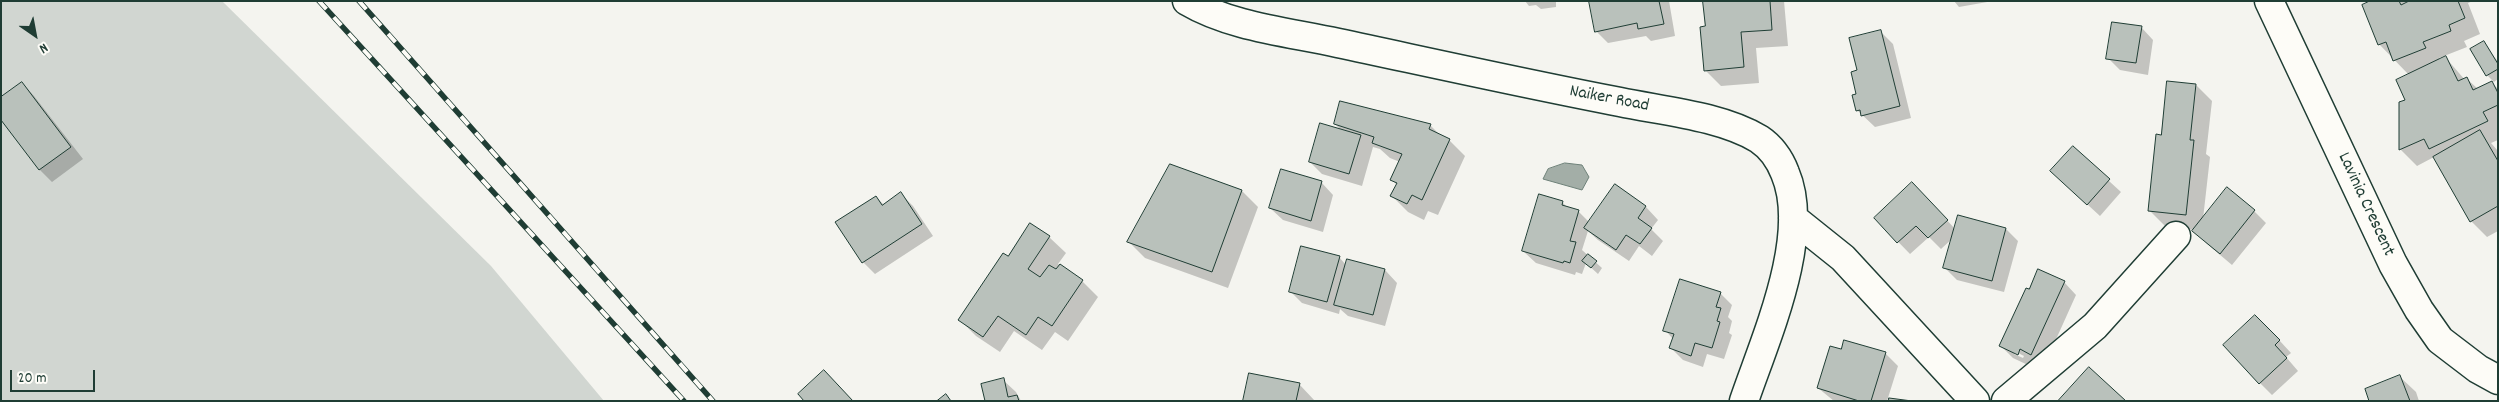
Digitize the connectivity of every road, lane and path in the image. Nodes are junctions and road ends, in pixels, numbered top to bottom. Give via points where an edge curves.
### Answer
1 (1187, 1) edge
2 (2269, 1) edge
3 (1793, 218) junction
4 (2176, 236) dead end
5 (2498, 380) edge
6 (1744, 401) edge
7 (1975, 401) edge
8 (2006, 401) edge

1 - 3 street, Naiker Road via 1232,20 1733,127 1760,140 1776,155 1786,174 1793,200
2 - 5 street, Lavinia Crescent via 2393,264 2419,310 2440,340
3 - 6 street, Naiker Road via 1794,236 1782,288
3 - 7 street via 1843,258
4 - 8 street via 2095,326

